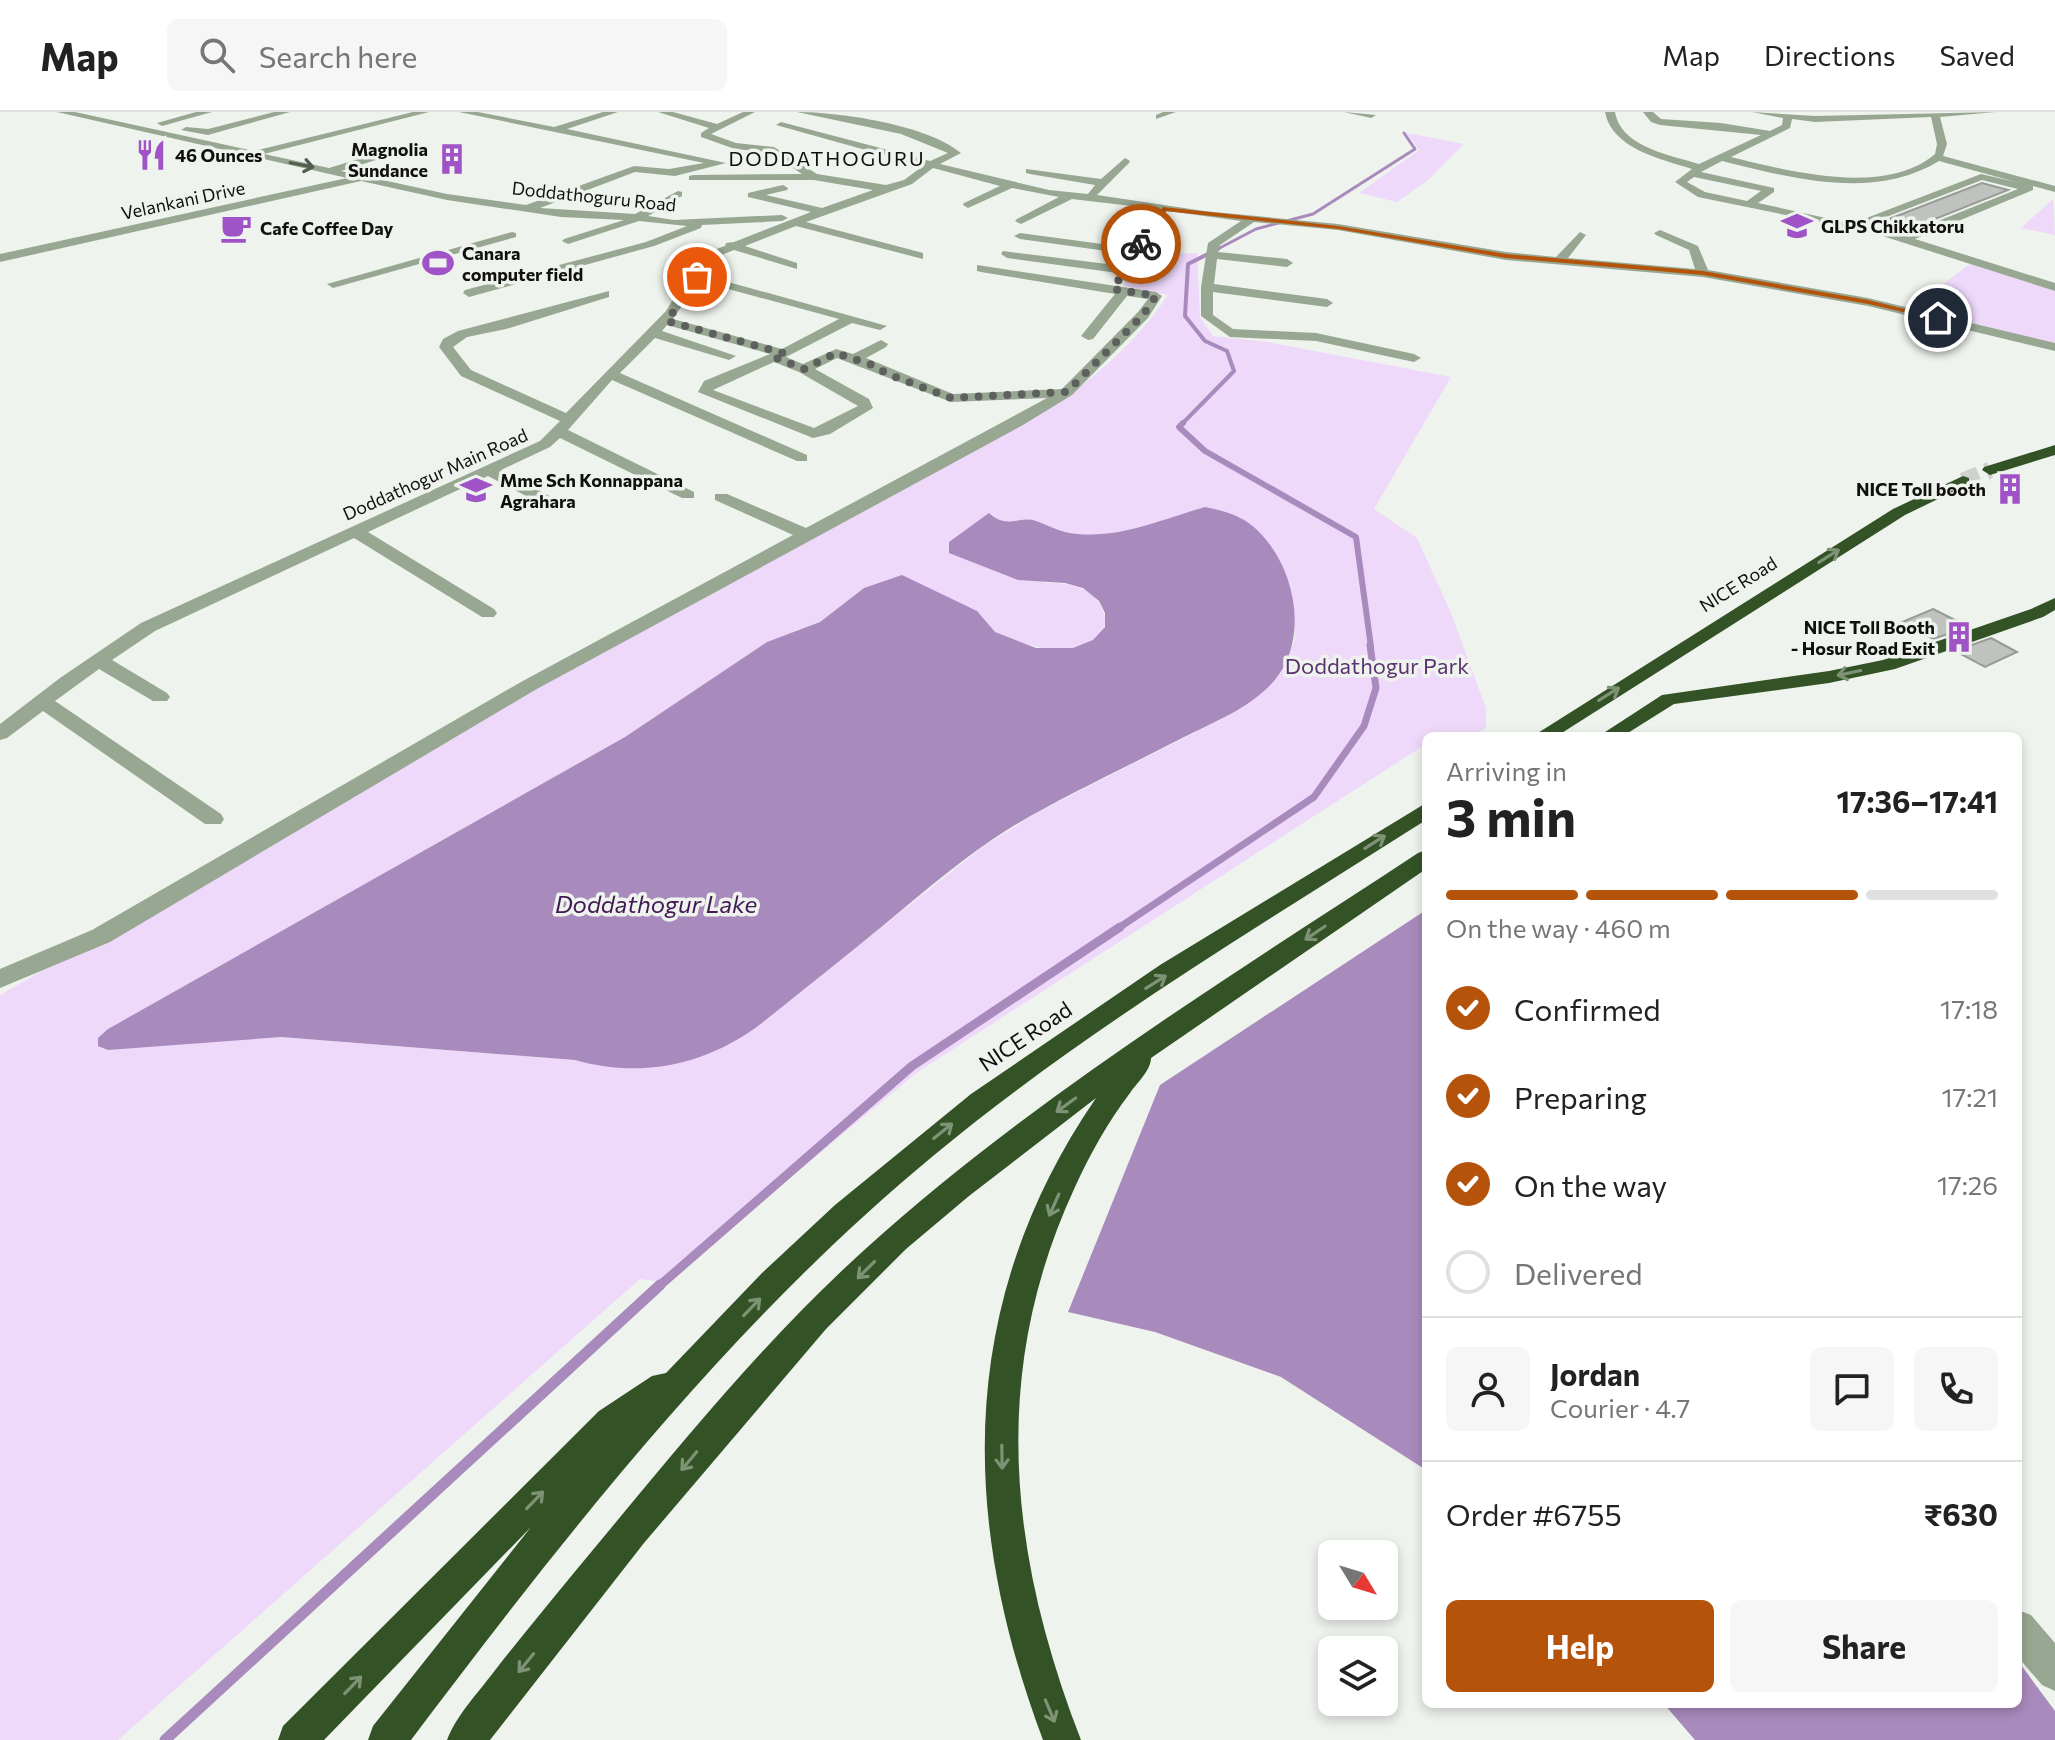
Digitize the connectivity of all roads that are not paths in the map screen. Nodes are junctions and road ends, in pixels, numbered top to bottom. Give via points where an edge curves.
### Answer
1 (65, 112) edge
2 (183, 112) edge
3 (207, 112) edge
4 (285, 112) edge
5 (424, 112) edge
6 (464, 112) edge
7 (500, 112) edge
8 (613, 112) edge
9 (663, 112) edge
10 (750, 112) edge
11 (802, 112) edge
12 (1171, 112) edge
13 (1349, 112) edge
14 (1610, 112) edge
15 (1648, 112) edge
16 (1757, 112) edge
17 (1991, 112) edge
18 (531, 115) dead end
19 (1371, 115) dead end
20 (485, 116) junction
21 (1788, 116) junction
22 (1935, 116) junction
23 (1159, 117) dead end
24 (510, 121) junction
25 (159, 124) junction
26 (142, 125) junction
27 (368, 125) junction
28 (781, 125) dead end
29 (717, 127) junction
30 (553, 130) junction
31 (808, 132) junction
32 (389, 133) dead end
33 (1772, 134) junction
34 (414, 145) dead end
35 (778, 146) dead end
36 (249, 154) junction
37 (1721, 158) junction
38 (1938, 158) junction
39 (1125, 161) dead end
40 (649, 162) dead end
41 (933, 168) junction
42 (331, 170) junction
43 (1030, 171) dead end
44 (1697, 171) junction
45 (674, 172) junction
46 (961, 172) junction
47 (896, 174) dead end
48 (358, 176) junction
49 (814, 177) junction
50 (764, 178) junction
51 (730, 179) junction
52 (884, 181) junction
53 (1103, 183) junction
54 (715, 184) dead end
55 (1010, 185) junction
56 (742, 187) dead end
57 (2055, 189) edge
58 (1069, 196) junction
59 (1087, 198) junction
60 (1749, 204) junction
61 (968, 205) dead end
62 (527, 209) junction
63 (1163, 209) junction
64 (824, 212) junction
65 (636, 217) junction
66 (1253, 218) junction
67 (657, 220) junction
68 (1021, 221) dead end
69 (702, 223) junction
70 (797, 223) junction
71 (1660, 233) dead end
72 (1906, 234) junction
73 (512, 235) dead end
74 (1580, 235) dead end
75 (1020, 236) dead end
76 (568, 241) dead end
77 (726, 244) junction
78 (1136, 252) junction
79 (1007, 254) dead end
80 (1212, 255) junction
81 (0, 256) edge
82 (919, 256) dead end
83 (1560, 260) junction
84 (1287, 263) dead end
85 (793, 266) dead end
86 (981, 268) dead end
87 (1125, 270) junction
88 (1703, 273) junction
89 (697, 277) junction
90 (333, 284) dead end
91 (1207, 287) junction
92 (2055, 287) edge
93 (1119, 290) junction
94 (469, 293) dead end
95 (605, 294) dead end
96 (1327, 303) dead end
97 (851, 318) junction
98 (667, 321) junction
99 (880, 326) dead end
100 (654, 333) junction
101 (1088, 336) dead end
102 (881, 344) dead end
103 (2055, 347) edge
104 (779, 355) junction
105 (729, 356) dead end
106 (1414, 358) dead end
107 (855, 359) junction
108 (804, 369) junction
109 (611, 374) junction
110 (1067, 392) junction
111 (565, 426) junction
112 (2055, 450) edge
113 (802, 458) dead end
114 (488, 470) junction
115 (1990, 470) tunnel mouth
116 (1963, 481) tunnel mouth
117 (688, 495) dead end
118 (721, 497) dead end
119 (549, 502) dead end
120 (354, 531) junction
121 (808, 535) junction
122 (2055, 603) edge
123 (488, 613) dead end
124 (98, 660) junction
125 (160, 697) dead end
126 (42, 701) junction
127 (1549, 732) edge
128 (1615, 732) edge
129 (0, 734) edge
130 (1422, 813) edge
131 (213, 819) dead end
132 (1422, 861) edge
133 (0, 979) edge
134 (1152, 1042) junction
135 (697, 1363) junction
136 (2022, 1633) edge
137 (2055, 1672) edge
138 (297, 1740) edge
139 (387, 1740) edge
140 (466, 1740) edge
141 (1062, 1740) edge

1 - 26 street, Velankani Drive
2 - 26 street
3 - 25 street
4 - 25 street via 201,133
5 - 27 street
6 - 20 street
7 - 20 street
8 - 30 street
9 - 29 street
10 - 29 street
11 - 41 street via 903,133 956,153
12 - 23 street
13 - 19 street
14 - 44 street via 1614,126 1628,139
15 - 33 street via 1660,122
16 - 21 street
17 - 22 street
18 - 24 street
20 - 24 street
21 - 22 street
21 - 33 street via 1787,126
22 - 38 street via 1942,149
24 - 30 street
25 - 26 street
26 - 36 street, Velankani Drive
27 - 32 street
27 - 36 street
28 - 31 street
29 - 49 street via 704,135 735,146 770,149
30 - 45 street via 721,163
31 - 35 street
31 - 41 street
33 - 37 street
34 - 42 street
36 -> 42 street, Velankani Drive
37 - 38 street via 1784,173 1878,179 1904,176
37 - 44 street
38 - 57 street
39 - 53 street
40 - 45 street
41 - 46 street
41 - 46 street
41 - 47 street
41 - 52 street, Doddathogur Main Road via 908,182
42 - 48 street, Velankani Drive
43 - 53 street
44 - 60 street via 1680,182 1702,195
44 - 60 street via 1770,190
45 - 51 street
45 - 62 street via 634,169
46 - 55 street
48 - 62 street, Doddathoguru Road
48 - 81 street, Velankani Drive
49 - 50 street
49 - 52 street
49 - 64 street via 752,195
50 - 51 street
50 - 56 street
51 - 54 street
52 - 64 street, Doddathogur Main Road
53 - 59 street
55 - 58 street
55 - 61 street
58 - 59 street
58 - 68 street
59 - 63 street
60 - 72 street
62 - 65 street, Doddathoguru Road
63 - 66 street
63 - 78 street
64 - 69 street, Doddathoguru Road
64 - 70 street, Doddathogur Main Road
65 - 67 street, Doddathoguru Road
65 - 67 street via 677,199
65 - 76 street
66 - 80 street via 1214,243
66 - 83 street
67 - 69 street, Doddathoguru Road
69 - 94 street via 650,244
70 - 77 street, Doddathogur Main Road
70 - 82 street
71 - 88 street via 1694,248
72 - 72 street via 2029,188 1981,177 1870,219
72 - 92 street
73 - 90 street
74 - 83 street
75 - 78 street
77 - 85 street
77 - 89 street, Doddathogur Main Road via 704,258
78 - 87 street
79 - 87 street
80 - 84 street
80 - 91 street
83 - 88 street
86 - 93 street
87 - 93 street
88 - 103 street via 1868,302
89 - 97 street
89 - 98 street, Doddathogur Main Road
91 - 96 street
91 - 106 street via 1207,316 1230,333 1316,337
93 - 101 street
93 - 110 street via 1156,296
95 - 111 street via 463,334 446,347 466,373
97 - 99 street
97 - 104 street
98 - 100 street, Doddathogur Main Road
98 - 104 street
100 - 105 street
100 - 109 street, Doddathogur Main Road
102 - 107 street
104 - 108 street
104 - 108 street via 709,384 705,392 813,433 866,408 864,402
107 - 108 street via 836,353
107 - 110 street via 951,398
109 - 111 street, Doddathogur Main Road
109 - 113 street
110 - 121 street
111 - 114 street, Doddathogur Main Road via 545,444
111 - 117 street
112 - 115 highway
114 - 119 street
114 - 120 street, Doddathogur Main Road
127 -> 116 highway, NICE Road via 1899,512
118 - 121 street
120 - 123 street
120 - 124 street, Doddathogur Main Road via 148,627
121 - 133 street via 528,686 101,936
122 -> 128 highway via 1888,665 1669,699
124 - 125 street
124 - 126 street, Doddathogur Main Road
126 - 129 street, Doddathogur Main Road
126 - 131 street
135 -> 130 highway, NICE Road via 852,1209 993,1092 1131,997
132 -> 134 highway
134 -> 140 highway via 894,1242 812,1324 635,1526
134 -> 141 highway via 1096,1119 1042,1233 1010,1340 1001,1407 1003,1493 1015,1584 1042,1692
138 -> 135 highway via 611,1422
135 - 139 highway via 595,1475
136 - 137 street

